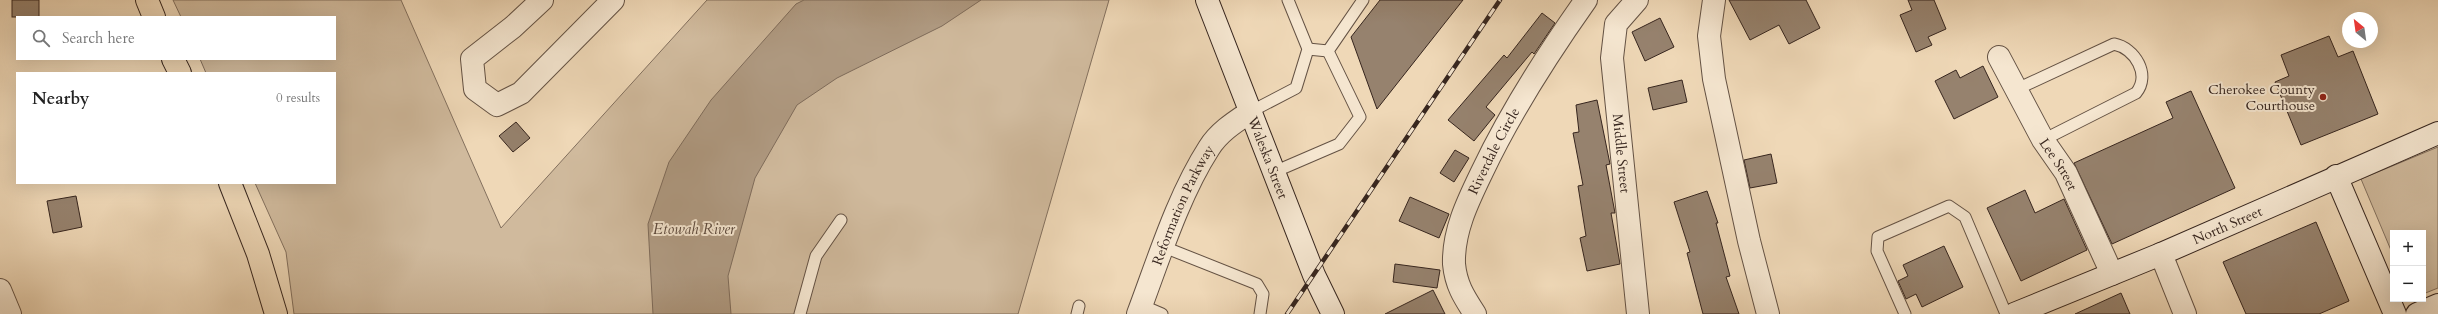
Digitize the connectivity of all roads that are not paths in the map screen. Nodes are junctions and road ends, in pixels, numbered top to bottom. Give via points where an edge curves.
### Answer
1 (147, 0) edge
2 (542, 0) edge
3 (613, 0) edge
4 (1288, 0) edge
5 (1363, 0) edge
6 (1586, 0) edge
7 (1637, 0) edge
8 (1714, 0) edge
9 (1210, 7) edge
10 (154, 16) edge
11 (1308, 49) junction
12 (1328, 51) junction
13 (1999, 57) dead end
14 (174, 60) edge
15 (180, 72) edge
16 (2015, 90) junction
17 (1250, 112) junction
18 (2438, 133) edge
19 (2043, 140) junction
20 (1274, 172) junction
21 (2336, 176) junction
22 (230, 184) edge
23 (841, 220) dead end
24 (1164, 247) junction
25 (2161, 254) junction
26 (2112, 274) junction
27 (0, 290) edge
28 (2438, 305) edge
29 (1140, 310) edge
30 (10, 314) edge
31 (276, 314) edge
32 (800, 314) edge
33 (1162, 314) edge
34 (1260, 314) edge
35 (1333, 314) edge
36 (1475, 314) edge
37 (1638, 314) edge
38 (1768, 314) edge
39 (1905, 314) edge
40 (2006, 314) edge
41 (2014, 314) edge
42 (2185, 314) edge
43 (2395, 314) edge
44 (2417, 314) edge

1 - 10 main road
2 - 3 street via 472,59 474,89 497,104 521,93
4 - 11 lane
5 - 12 lane
6 - 36 street, Riverdale Circle via 1527,87 1461,217 1454,263 1458,290
7 - 37 street, Middle Street via 1616,24 1612,58
8 - 38 street via 1709,36 1714,79 1749,241
9 - 17 street, Waleska Street
11 - 12 lane
11 - 17 lane via 1296,88
12 - 20 lane via 1360,117 1339,144
13 - 16 street, Lee Street
14 - 15 main road
16 - 19 street, Lee Street
16 - 19 lane via 2114,44 2130,51 2138,62 2143,79 2136,93
17 - 20 street, Waleska Street
17 - 24 street, Reformation Parkway via 1227,128 1209,147 1179,207
18 - 21 street, North Street
19 - 26 street, Lee Street via 2066,173
20 - 35 street, Waleska Street via 1314,275
21 - 25 street, North Street
21 - 43 street
22 - 31 main road via 258,254
23 - 32 lane via 816,256
24 - 29 street, Reformation Parkway
24 - 34 lane via 1257,284 1263,294
25 - 26 street, North Street
25 - 42 street
26 - 41 street, North Street
27 - 30 street
28 - 44 street
29 - 33 lane
39 - 40 lane via 1877,251 1878,237 1949,206 1965,217

